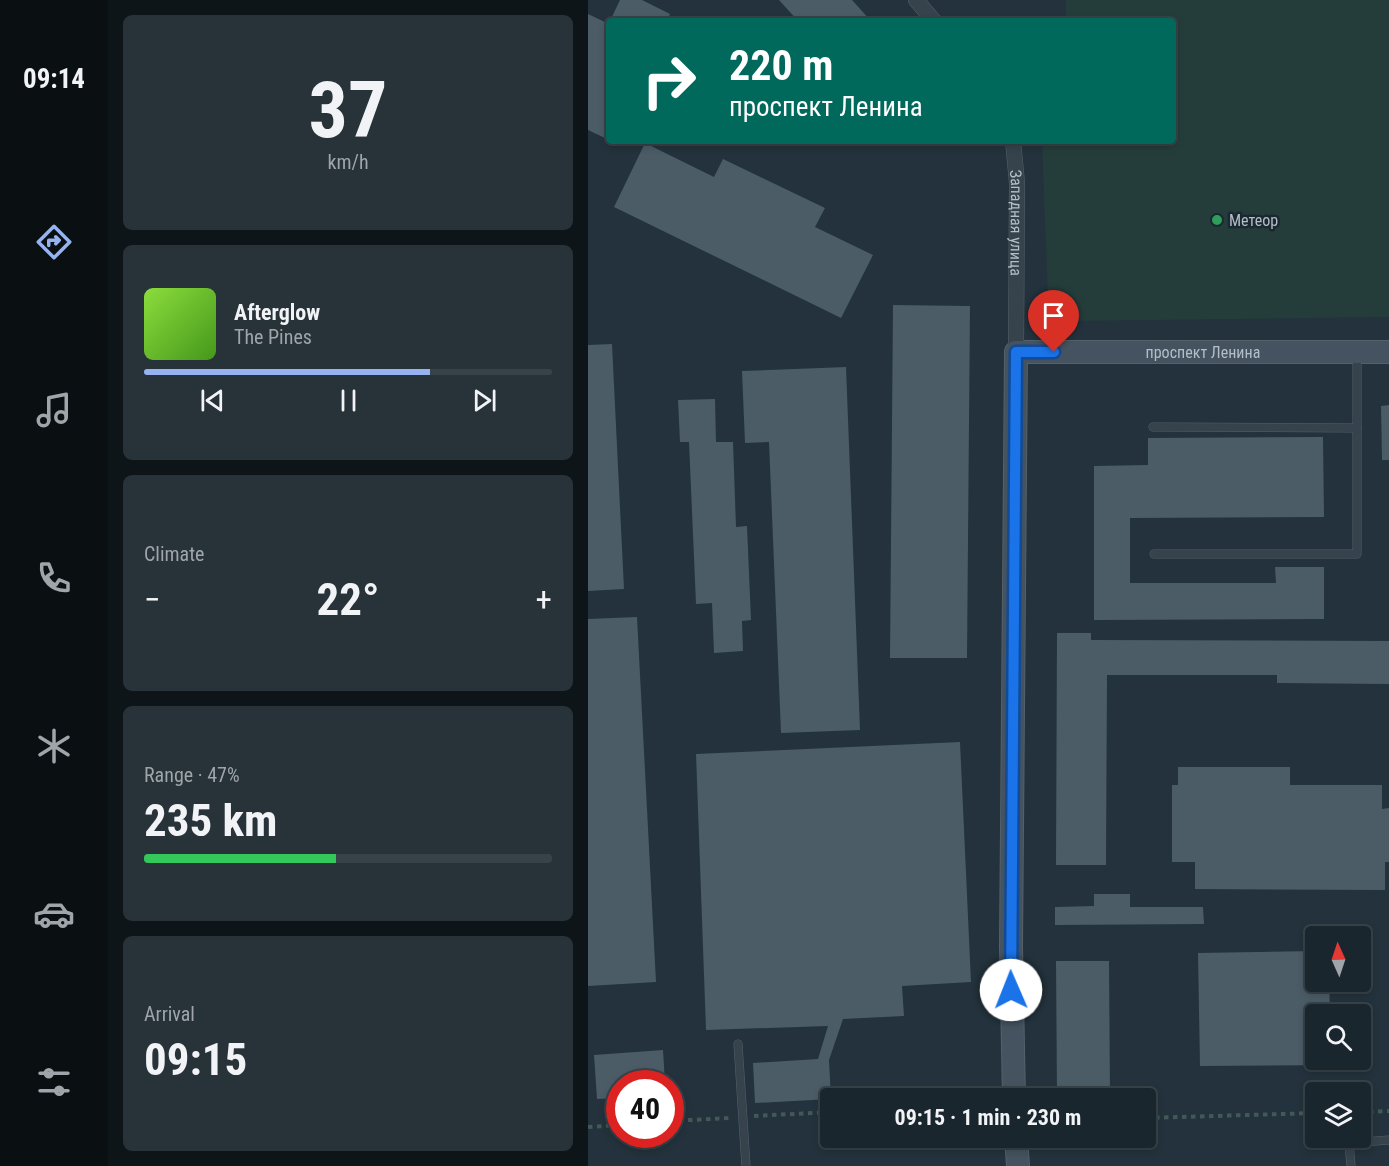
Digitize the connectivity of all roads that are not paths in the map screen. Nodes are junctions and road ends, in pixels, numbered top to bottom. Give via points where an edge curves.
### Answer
1 (916, 0) edge
2 (931, 18) edge
3 (1013, 144) edge
4 (1016, 352) junction
5 (1357, 352) junction
6 (1389, 352) edge
7 (1153, 427) dead end
8 (1357, 428) junction
9 (1154, 554) dead end
10 (738, 1044) dead end
11 (1014, 1088) edge
12 (1389, 1140) edge
13 (1017, 1148) edge
14 (746, 1166) edge
15 (1018, 1166) edge
16 (1351, 1166) edge

1 - 2 street
3 - 4 street, Западная улица via 1017,183
4 - 5 street, проспект Ленина
4 - 11 street, Западная улица via 1011,947
5 - 6 street, проспект Ленина
5 - 8 lane
7 - 8 lane
8 - 9 lane via 1357,554
10 - 14 lane
12 - 16 lane via 1349,1143
13 - 15 street

